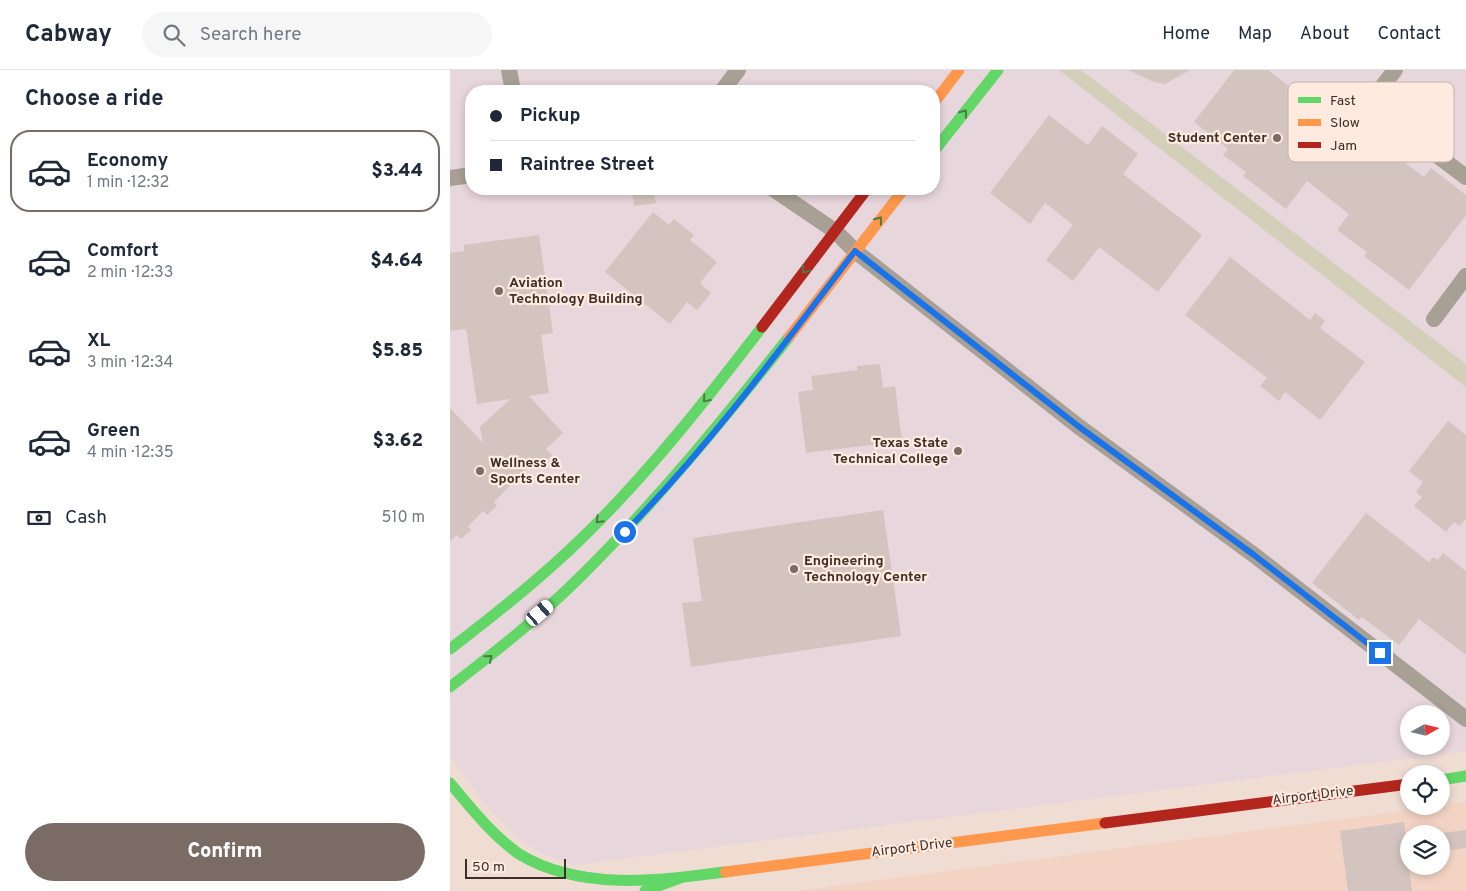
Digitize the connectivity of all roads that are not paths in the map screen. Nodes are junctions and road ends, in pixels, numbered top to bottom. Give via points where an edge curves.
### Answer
1 (509, 70) edge
2 (738, 70) edge
3 (959, 70) edge
4 (998, 70) edge
5 (1395, 70) edge
6 (1386, 82) edge
7 (511, 85) edge
8 (727, 85) edge
9 (940, 95) edge
10 (940, 143) edge
11 (1446, 162) edge
12 (465, 176) edge
13 (1466, 177) edge
14 (450, 178) edge
15 (782, 195) edge
16 (862, 195) edge
17 (899, 195) edge
18 (835, 231) junction
19 (855, 251) junction
20 (1466, 276) edge
21 (1434, 319) dead end
22 (450, 649) edge
23 (450, 687) edge
24 (1466, 719) edge
25 (1466, 776) edge
26 (1450, 779) edge
27 (450, 783) edge
28 (1400, 785) edge
29 (680, 878) junction
30 (644, 891) edge

1 - 7 street
2 - 8 street
3 - 9 main road
10 -> 4 main road
5 - 6 street
11 - 13 street
12 - 14 street
15 - 18 street
16 - 18 main road
19 -> 17 main road
18 - 19 street
18 -> 22 main road via 714,390 598,522 504,609
23 -> 19 main road via 482,664 584,575 653,504 738,403
19 - 24 street via 1078,426 1254,555
20 - 21 street
25 - 26 main road
27 - 29 main road, Airport Drive via 506,846 523,859 550,872 576,880 613,884
28 - 29 main road, Airport Drive
29 - 30 main road

